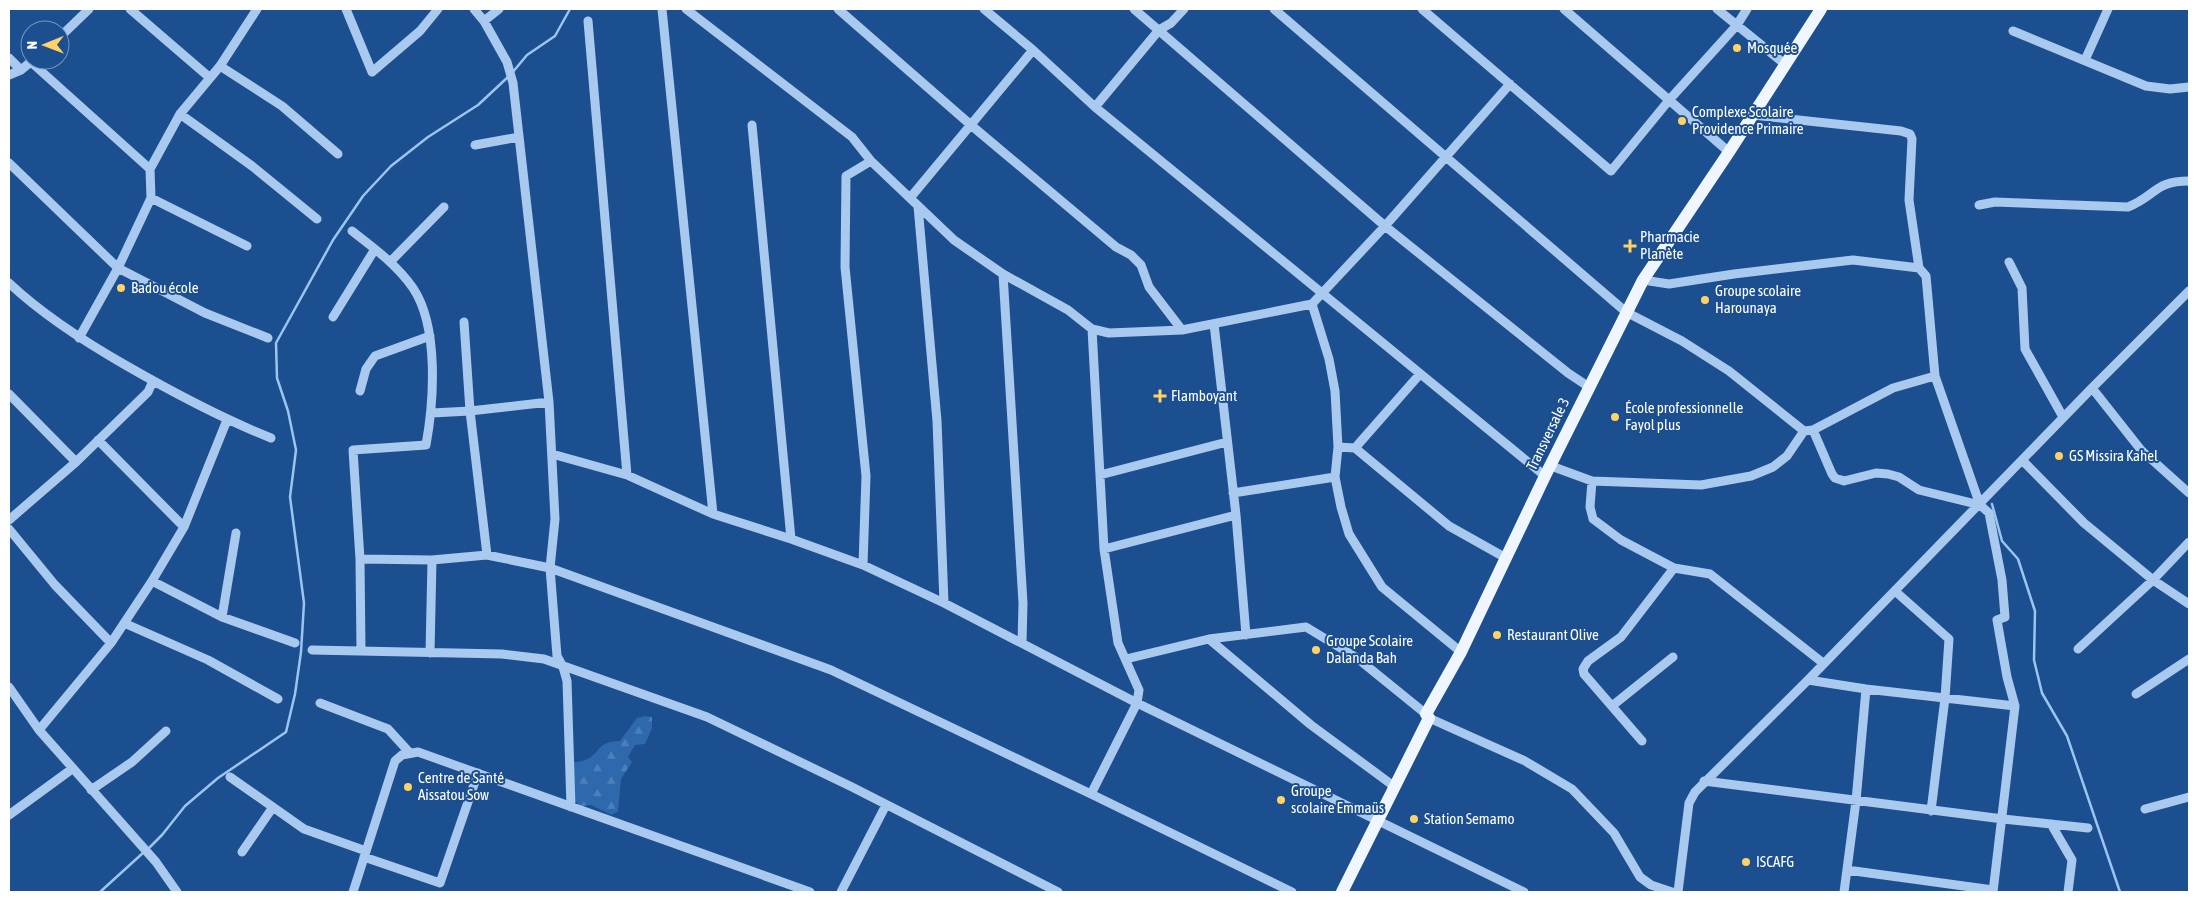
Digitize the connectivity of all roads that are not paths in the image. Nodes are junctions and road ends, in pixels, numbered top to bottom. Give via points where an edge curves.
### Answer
1 (88, 9) edge
2 (130, 9) edge
3 (257, 9) edge
4 (346, 9) edge
5 (438, 9) edge
6 (474, 9) edge
7 (499, 9) edge
8 (662, 9) edge
9 (686, 9) edge
10 (838, 9) edge
11 (986, 9) edge
12 (1134, 9) edge
13 (1184, 9) edge
14 (1274, 9) edge
15 (1422, 9) edge
16 (1564, 9) edge
17 (1717, 9) edge
18 (1747, 9) edge
19 (1820, 9) edge
20 (2108, 9) edge
21 (484, 21) junction
22 (588, 21) dead end
23 (1737, 25) junction
24 (70, 27) edge
25 (1159, 30) junction
26 (2013, 31) dead end
27 (1033, 50) junction
28 (9, 58) edge
29 (2085, 60) junction
30 (1786, 65) junction
31 (220, 66) junction
32 (20, 69) edge
33 (21, 70) edge
34 (42, 70) edge
35 (9, 75) edge
36 (210, 77) junction
37 (1510, 84) junction
38 (2189, 87) edge
39 (1670, 98) junction
40 (1095, 107) junction
41 (180, 114) junction
42 (1753, 115) junction
43 (752, 125) dead end
44 (972, 126) junction
45 (519, 137) junction
46 (475, 145) dead end
47 (1729, 152) junction
48 (338, 154) dead end
49 (1446, 156) junction
50 (871, 161) junction
51 (9, 163) edge
52 (150, 169) junction
53 (2189, 181) edge
54 (151, 198) junction
55 (910, 198) junction
56 (1979, 205) dead end
57 (918, 206) junction
58 (444, 208) dead end
59 (317, 219) dead end
60 (1385, 226) junction
61 (352, 231) dead end
62 (247, 246) dead end
63 (375, 249) junction
64 (391, 262) junction
65 (2009, 262) dead end
66 (118, 268) junction
67 (1920, 268) junction
68 (1003, 274) junction
69 (1643, 280) junction
70 (9, 283) edge
71 (2189, 291) edge
72 (1322, 295) junction
73 (1312, 304) junction
74 (1626, 312) junction
75 (333, 317) dead end
76 (464, 322) dead end
77 (1214, 324) junction
78 (1092, 329) junction
79 (1182, 330) junction
80 (430, 336) junction
81 (79, 338) junction
82 (268, 338) dead end
83 (1420, 374) junction
84 (1935, 376) junction
85 (153, 381) junction
86 (1589, 387) junction
87 (2092, 388) junction
88 (360, 391) dead end
89 (9, 394) edge
90 (549, 402) junction
91 (470, 411) junction
92 (432, 413) junction
93 (2063, 417) junction
94 (227, 420) junction
95 (1809, 430) junction
96 (271, 438) dead end
97 (98, 440) junction
98 (1227, 442) junction
99 (1338, 446) junction
100 (1355, 448) junction
101 (552, 454) junction
102 (2022, 460) junction
103 (76, 462) junction
104 (1548, 471) junction
105 (627, 475) junction
106 (1100, 475) junction
107 (1335, 477) junction
108 (1592, 480) junction
109 (1233, 493) junction
110 (2189, 493) edge
111 (1980, 505) junction
112 (713, 514) junction
113 (1236, 515) junction
114 (9, 520) edge
115 (184, 527) junction
116 (9, 529) edge
117 (236, 532) dead end
118 (791, 539) junction
119 (2189, 542) edge
120 (1104, 549) junction
121 (487, 555) junction
122 (1506, 558) junction
123 (360, 559) junction
124 (432, 560) junction
125 (863, 565) junction
126 (550, 568) junction
127 (1674, 568) junction
128 (2153, 580) junction
129 (152, 581) junction
130 (1895, 591) junction
131 (944, 603) junction
132 (2189, 604) edge
133 (222, 617) junction
134 (124, 623) junction
135 (1246, 635) junction
136 (1209, 639) junction
137 (111, 643) junction
138 (294, 643) dead end
139 (1022, 643) junction
140 (2078, 649) dead end
141 (312, 650) dead end
142 (362, 651) junction
143 (1461, 652) junction
144 (430, 653) junction
145 (1673, 657) dead end
146 (1126, 659) junction
147 (2189, 659) edge
148 (1823, 663) junction
149 (563, 667) junction
150 (1808, 680) junction
151 (9, 687) edge
152 (1866, 689) junction
153 (2136, 694) dead end
154 (1945, 698) junction
155 (278, 699) dead end
156 (320, 703) dead end
157 (1137, 703) junction
158 (1612, 706) junction
159 (2015, 706) junction
160 (1428, 716) junction
161 (39, 730) junction
162 (166, 731) dead end
163 (1642, 741) dead end
164 (409, 752) junction
165 (72, 770) junction
166 (478, 773) junction
167 (230, 777) dead end
168 (1704, 781) junction
169 (1395, 787) junction
170 (91, 790) junction
171 (1091, 794) junction
172 (2189, 797) edge
173 (1856, 801) junction
174 (886, 805) junction
175 (273, 807) junction
176 (571, 807) junction
177 (1931, 810) junction
178 (2145, 810) dead end
179 (9, 814) edge
180 (2003, 819) junction
181 (1376, 822) junction
182 (2051, 824) junction
183 (2088, 828) dead end
184 (242, 852) dead end
185 (365, 854) junction
186 (1847, 870) junction
187 (1993, 891) edge
188 (177, 892) edge
189 (353, 892) edge
190 (810, 892) edge
191 (841, 892) edge
192 (1058, 892) edge
193 (1292, 892) edge
194 (1342, 892) edge
195 (1524, 892) edge
196 (1672, 892) edge
197 (1678, 892) edge
198 (1844, 892) edge
199 (2068, 892) edge

1 - 24 street
2 - 36 street
3 - 31 street
4 - 5 street via 372,72 420,31
6 - 21 street
7 - 21 street
8 - 112 street
9 - 50 street via 852,138
10 - 44 street
11 - 27 street
12 - 25 street
13 - 25 street
14 - 49 street
15 - 37 street
16 - 39 street
17 - 23 street
18 - 23 street
19 - 30 main road, Transversale 3
20 - 29 street
21 - 45 street via 507,62
22 - 105 street
23 - 30 street
23 - 39 street
25 - 40 street
25 - 60 street
26 - 29 street
27 - 40 street
27 - 44 street
28 - 32 street
29 - 38 street via 2146,86
30 - 42 main road, Transversale 3
31 - 36 street
31 - 48 street via 282,106
33 - 35 street
34 - 52 street
36 - 41 street
37 - 39 street via 1611,171
37 - 49 street
39 - 47 street
40 - 72 street
41 - 52 street
41 - 59 street via 252,166
42 - 47 main road, Transversale 3
42 - 67 street via 1910,134 1910,200
43 - 118 street
44 - 55 street
44 - 79 street via 1116,247 1131,255 1141,265 1149,287
45 - 46 street
45 - 90 street
47 - 69 main road, Transversale 3
49 - 60 street
49 - 74 street
50 - 55 street
50 - 125 street via 846,176 846,267 866,476
51 - 66 street
52 - 54 street
53 - 56 street via 2171,181 2128,207 1995,202
54 - 62 street
54 - 66 street
55 - 57 street
57 - 68 street via 954,240
57 - 131 street via 937,421
58 - 64 street
60 - 72 street
60 - 86 street
61 - 63 street
63 - 64 street
63 - 75 street
64 - 80 street via 413,288 423,307
65 - 93 street via 2022,288 2025,349
66 - 81 street
66 - 82 street via 205,314
67 - 69 street via 1853,260 1669,284
67 - 84 street via 1926,276
68 - 78 street via 1068,310
68 - 139 street via 1023,604
69 - 74 main road, Transversale 3
70 - 81 street
71 - 87 street
72 - 73 street
72 - 83 street
73 - 77 street
73 - 99 street via 1334,391
74 - 86 main road, Transversale 3
74 - 95 street via 1682,341 1729,371
76 - 91 street
77 - 79 street
77 - 98 street
78 - 79 street via 1109,333
78 - 106 street
80 - 88 street via 376,356 366,369
80 - 92 street
81 - 85 street
83 - 100 street
83 - 104 street
84 - 95 street via 1893,388
84 - 111 street
85 - 94 street
85 - 97 street via 148,392
86 - 104 main road, Transversale 3
87 - 93 street
87 - 110 street via 2141,450
89 - 103 street
90 - 91 street
90 - 101 street
91 - 92 street
91 - 121 street
92 - 123 street via 426,445 353,450
93 - 102 street
94 - 96 street
94 - 115 street
95 - 108 street via 1773,467 1751,476 1701,485
95 - 111 street via 1839,481 1876,473 1888,474 1919,490
97 - 103 street
97 - 115 street
98 - 106 street
98 - 109 street
99 - 100 street
99 - 107 street
100 - 122 street via 1448,526
101 - 105 street
101 - 126 street via 555,519
102 - 111 street
102 - 128 street via 2084,523
103 - 114 street
104 - 108 street
104 - 122 main road, Transversale 3
105 - 112 street
106 - 120 street
107 - 109 street
107 - 143 street via 1350,534 1382,587
108 - 127 street via 1590,506 1593,519 1621,540
109 - 113 street
111 - 130 street
111 - 159 street via 1989,513 2002,580 2005,617 1997,620
112 - 118 street
113 - 120 street
113 - 135 street
115 - 129 street
116 - 137 street
117 - 133 street
118 - 125 street
119 - 128 street
120 - 146 street via 1118,643
121 - 124 street
121 - 126 street
122 - 143 main road, Transversale 3
123 - 124 street
123 - 142 street
124 - 144 street
125 - 131 street
126 - 149 street via 557,656
126 - 171 street via 831,670
127 - 148 street via 1710,574
127 - 158 street via 1621,637 1585,664 1584,674
128 - 132 street
128 - 140 street
129 - 133 street
129 - 134 street
130 - 148 street
130 - 154 street via 1949,639
131 - 139 street
133 - 138 street
134 - 137 street
134 - 155 street via 208,660
135 - 136 street
135 - 160 street via 1306,627 1357,658
136 - 146 street
136 - 169 street via 1311,725
137 - 161 street
139 - 157 street
141 - 142 street
142 - 144 street
143 - 160 main road, Transversale 3
144 - 149 street via 502,654 544,659
145 - 158 street
146 - 157 street via 1139,690
147 - 153 street
148 - 150 street
149 - 174 street via 707,717
149 - 176 street via 567,680
150 - 152 street
150 - 168 street
151 - 161 street
152 - 154 street
152 - 173 street
154 - 159 street
154 - 177 street
156 - 164 street via 388,729
157 - 171 street
157 - 181 street
158 - 163 street
159 - 180 street
160 - 169 main road, Transversale 3
160 - 196 street via 1525,761 1572,789 1614,833 1640,877 1651,885
161 - 165 street
162 - 170 street via 132,762
164 - 166 street via 418,752
164 - 185 street via 395,761
165 - 170 street
165 - 179 street
166 - 176 street
166 - 185 street via 440,883
167 - 175 street
168 - 173 street
168 - 197 street via 1689,802
169 - 181 main road, Transversale 3
170 - 188 street via 156,862
171 - 193 street
172 - 178 street
173 - 177 street
173 - 186 street
174 - 191 street
174 - 192 street
175 - 184 street
175 - 185 street via 304,829
176 - 190 street
177 - 180 street
180 - 182 street
180 - 187 street
181 - 194 main road, Transversale 3
181 - 195 street
182 - 183 street
182 - 199 street via 2072,860
185 - 189 street
186 - 187 street
186 - 198 street

